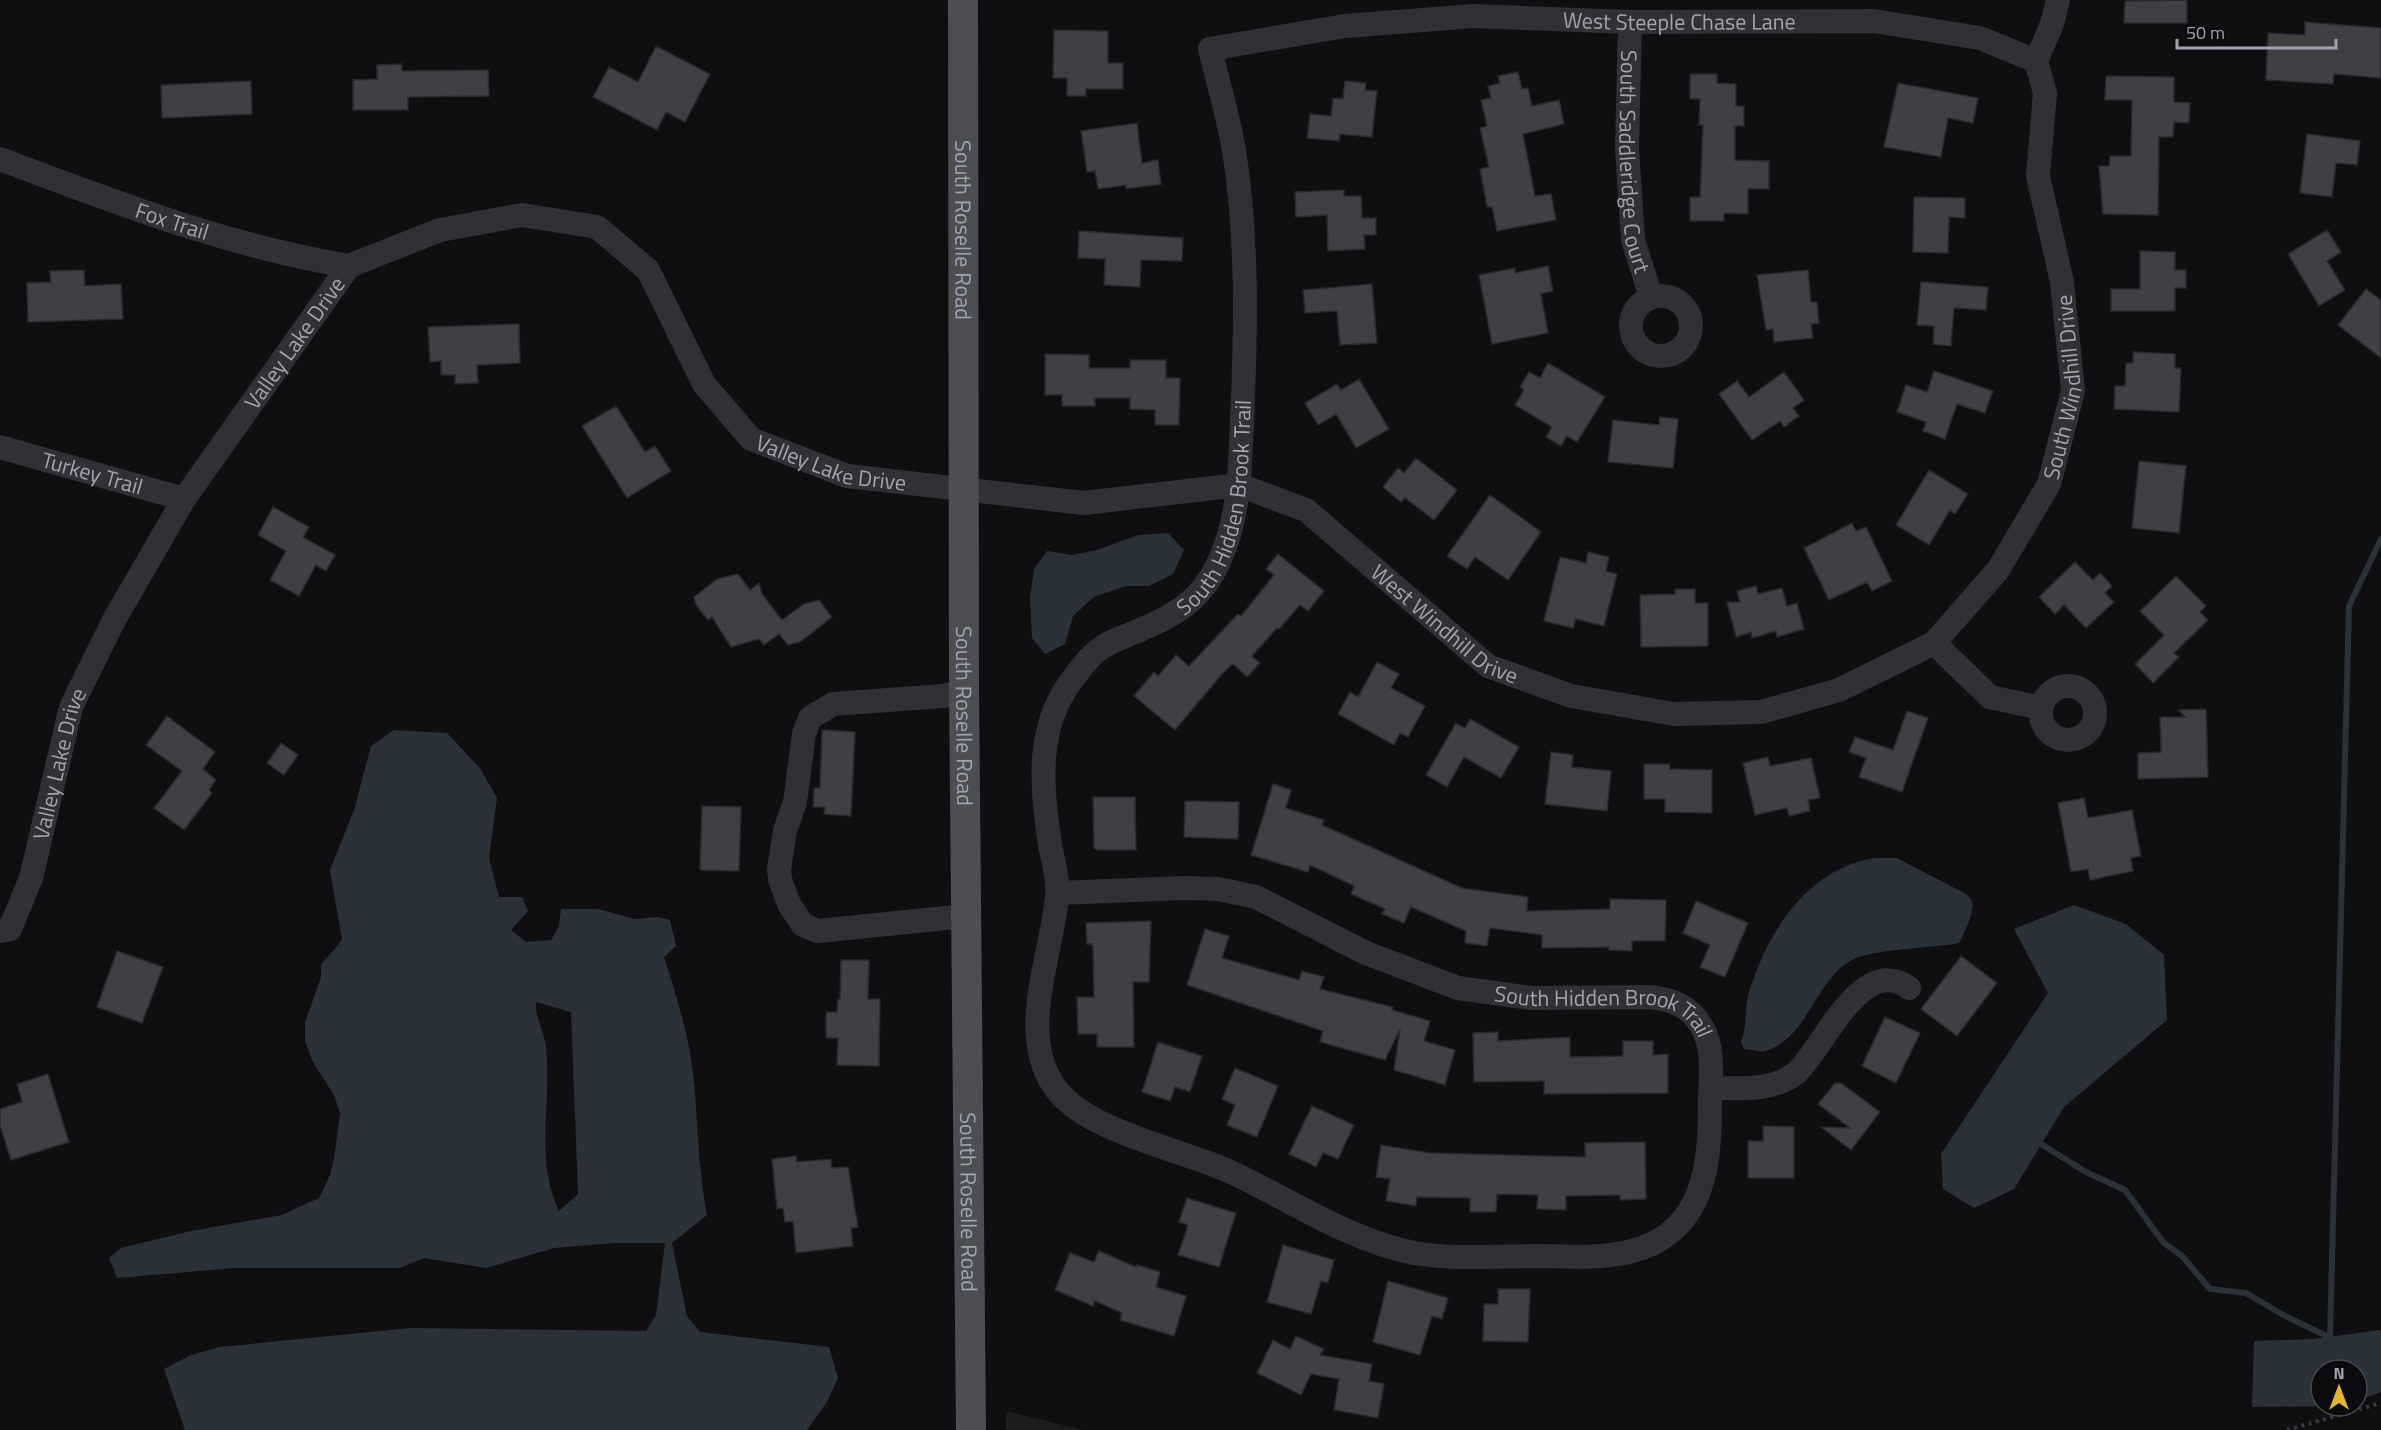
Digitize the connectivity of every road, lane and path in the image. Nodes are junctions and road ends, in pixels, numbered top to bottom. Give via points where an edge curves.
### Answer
1 (963, 0) edge
2 (2058, 0) edge
3 (1630, 22) junction
4 (1210, 49) joint
5 (2036, 61) junction
6 (0, 159) edge
7 (349, 266) junction
8 (1651, 297) dead end
9 (0, 447) edge
10 (1239, 485) junction
11 (966, 489) junction
12 (184, 500) junction
13 (1934, 643) junction
14 (964, 691) junction
15 (2041, 708) dead end
16 (1058, 893) junction
17 (966, 916) junction
18 (5, 930) edge
19 (1910, 988) dead end
20 (1711, 1088) junction
21 (2381, 1403) edge
22 (971, 1430) edge
23 (2287, 1430) edge

1 - 11 main road, South Roselle Road
2 - 5 street
3 - 4 street, West Steeple Chase Lane via 1474,16 1345,26
3 - 5 street, West Steeple Chase Lane via 1874,21 1980,38
3 - 8 street, South Saddleridge Court via 1627,148 1633,229
4 - 10 street, South Hidden Brook Trail via 1234,150 1245,271
5 - 13 street, South Windhill Drive via 2045,93 2038,176 2061,282 2073,391 2049,484 1998,570
6 - 7 street, Fox Trail via 166,221 288,256
7 - 11 street, Valley Lake Drive via 440,230 522,215 597,228 648,270 704,384 751,439 847,476
7 - 12 street, Valley Lake Drive
9 - 12 street, Turkey Trail
10 - 11 street, West Windhill Drive via 1084,503
10 - 13 street, West Windhill Drive via 1306,510 1488,666 1571,696 1674,714 1761,712 1839,690
10 - 16 street, South Hidden Brook Trail via 1226,545 1214,573 1196,598 1172,617 1102,646 1059,698 1047,730 1041,789
11 - 14 main road, South Roselle Road
12 - 18 street, Valley Lake Drive via 114,620 71,707 31,878
13 - 15 street via 1990,697
14 - 17 main road, South Roselle Road
14 - 17 street via 833,704 810,718 804,734 795,802 785,831 780,880 803,925 818,931
16 - 20 street, South Hidden Brook Trail via 1218,889 1256,897 1366,953 1458,988 1531,998 1669,999 1685,1007 1709,1042
16 - 20 street, South Hidden Brook Trail via 1038,1036 1043,1062 1055,1088 1074,1107 1104,1125 1206,1160 1352,1233 1394,1247 1450,1256 1594,1257 1625,1253 1656,1242 1692,1207 1703,1180 1710,1156
17 - 22 main road, South Roselle Road
19 - 20 street via 1902,982 1886,981 1869,987 1837,1015 1796,1073 1779,1083
21 - 23 path

